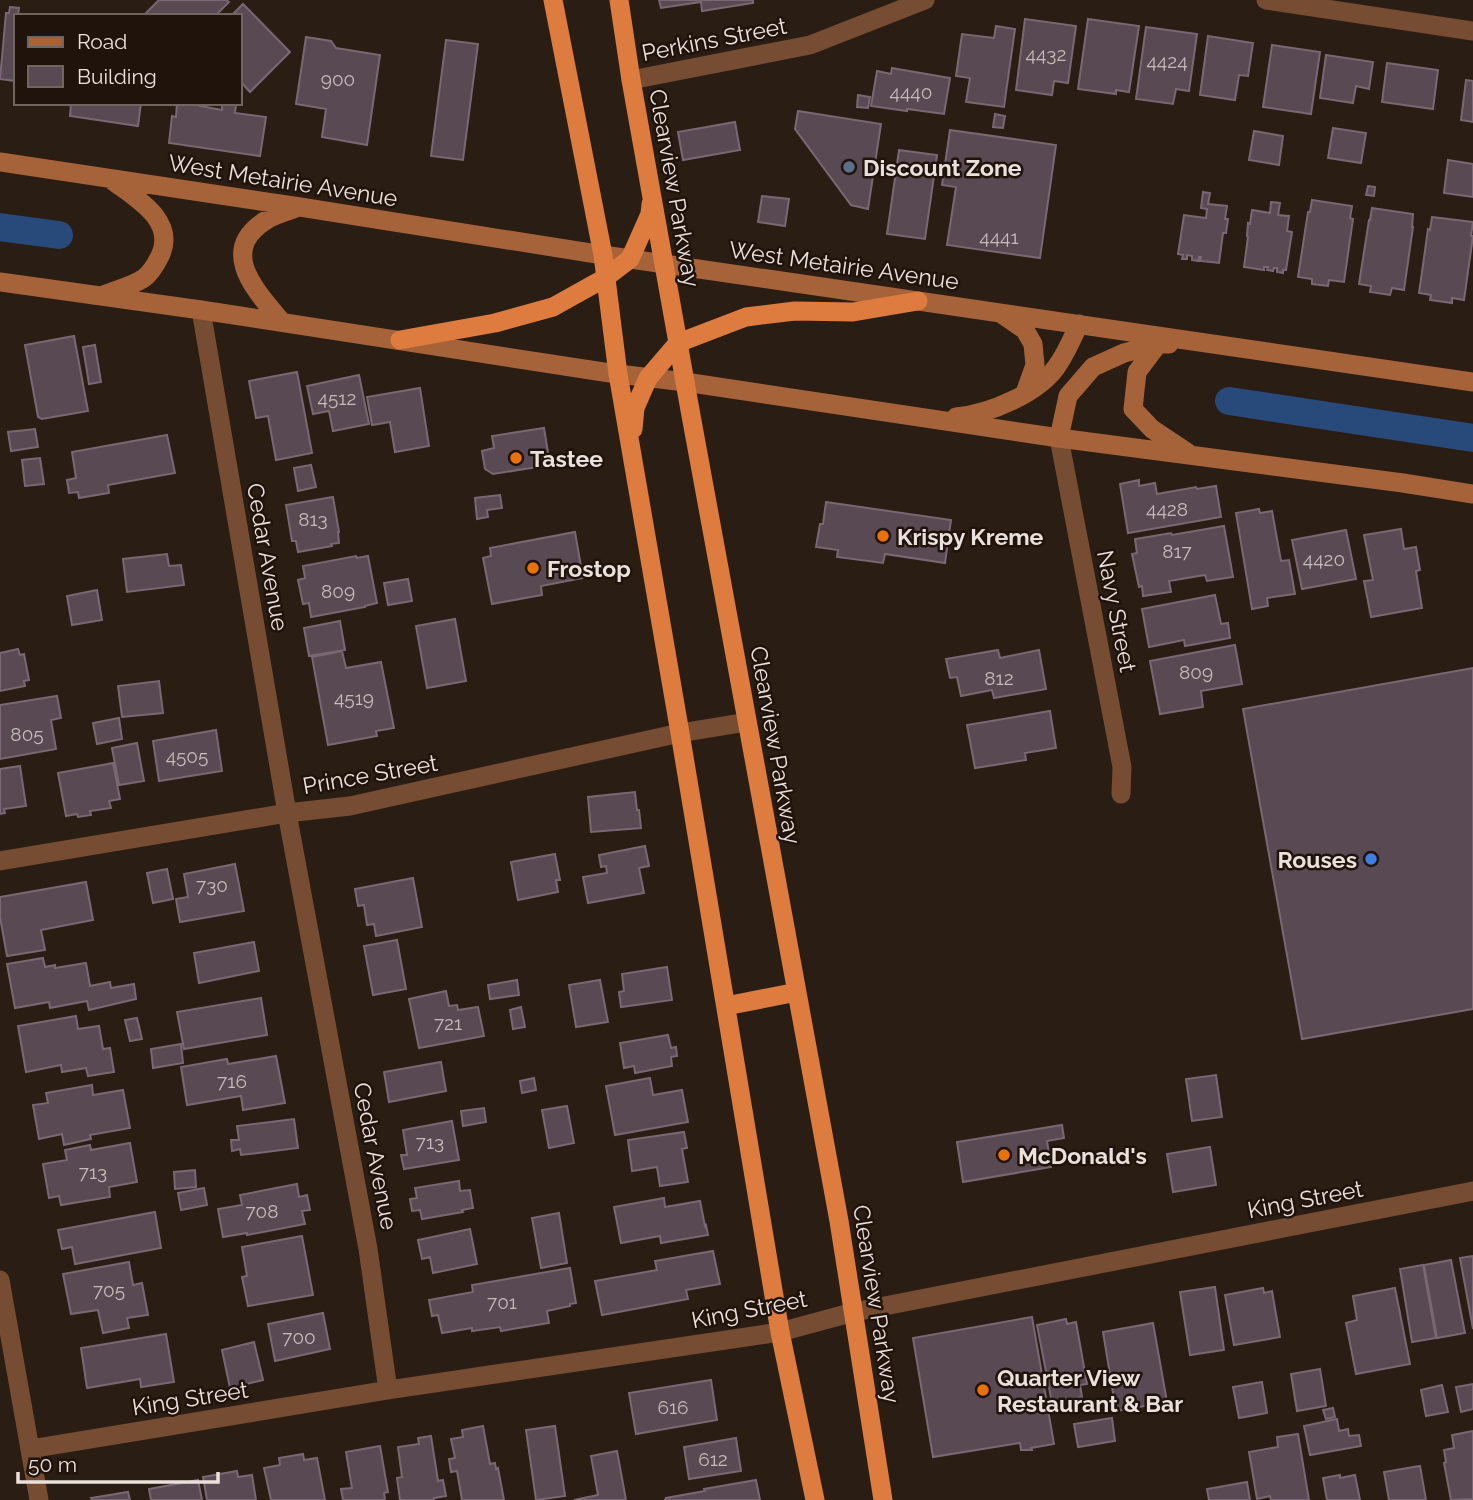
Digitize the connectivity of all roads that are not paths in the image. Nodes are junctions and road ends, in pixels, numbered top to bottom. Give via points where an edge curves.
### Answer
1 (553, 0) edge
2 (619, 0) edge
3 (925, 0) edge
4 (1266, 0) edge
5 (1473, 31) edge
6 (631, 80) junction
7 (0, 162) edge
8 (109, 178) junction
9 (651, 192) junction
10 (300, 207) junction
11 (603, 255) junction
12 (630, 259) junction
13 (664, 264) junction
14 (605, 278) junction
15 (0, 282) edge
16 (103, 295) junction
17 (918, 301) junction
18 (201, 310) junction
19 (1001, 313) junction
20 (282, 322) junction
21 (1079, 324) junction
22 (400, 340) junction
23 (1198, 342) junction
24 (678, 343) junction
25 (1158, 344) junction
26 (618, 374) junction
27 (648, 378) junction
28 (685, 382) junction
29 (1473, 382) edge
30 (1025, 393) junction
31 (934, 419) junction
32 (1059, 438) junction
33 (631, 450) junction
34 (1192, 456) junction
35 (1473, 494) edge
36 (747, 722) junction
37 (680, 733) junction
38 (1121, 794) dead end
39 (287, 813) junction
40 (0, 861) edge
41 (797, 992) junction
42 (726, 1006) junction
43 (1473, 1191) edge
44 (0, 1280) edge
45 (854, 1312) junction
46 (780, 1332) junction
47 (388, 1390) junction
48 (30, 1449) junction
49 (39, 1500) edge
50 (815, 1500) edge
51 (883, 1500) edge

1 - 11 highway
2 - 6 highway, Clearview Parkway
3 - 6 street, Perkins Street via 810,45
4 - 5 street
6 - 9 highway, Clearview Parkway
7 - 8 main road, West Metairie Avenue
8 - 10 main road, West Metairie Avenue
8 - 16 main road via 147,206 160,224 164,240 162,252 144,279
9 - 12 highway via 650,214
9 - 13 highway, Clearview Parkway
10 - 11 main road, West Metairie Avenue
10 - 20 main road via 268,219 250,234 242,252 254,289
11 - 12 main road, West Metairie Avenue
11 - 14 highway
12 - 13 main road, West Metairie Avenue
12 - 14 highway
13 - 17 main road, West Metairie Avenue
13 - 24 highway, Clearview Parkway
14 - 22 highway via 553,307
14 - 26 highway
15 - 16 main road
16 - 18 main road
17 - 19 main road, West Metairie Avenue
17 - 24 highway via 853,312 794,311 746,317
18 - 20 main road
18 - 39 street, Cedar Avenue
19 - 21 main road, West Metairie Avenue
19 - 30 main road via 1025,330 1033,344 1035,365
20 - 22 main road
21 - 23 main road, West Metairie Avenue
21 - 30 main road via 1058,365
22 - 26 main road
23 - 25 main road
23 - 29 main road, West Metairie Avenue
24 - 27 highway
24 - 28 highway, Clearview Parkway
25 - 32 main road via 1093,367 1068,396
25 - 34 main road via 1138,372 1133,409 1152,429
26 - 27 main road
26 - 33 highway
27 - 28 main road
27 - 33 highway via 635,408
28 - 31 main road
28 - 36 highway, Clearview Parkway
30 - 31 main road via 970,416
31 - 32 main road
32 - 34 main road
32 - 38 street, Navy Street via 1122,767
33 - 37 highway
34 - 35 main road
36 - 37 street, Prince Street
36 - 41 highway, Clearview Parkway
37 - 39 street, Prince Street via 350,806
37 - 42 highway
39 - 40 street, Prince Street
39 - 47 street, Cedar Avenue via 368,1249
41 - 42 highway
41 - 45 highway, Clearview Parkway
42 - 46 highway
43 - 45 street, King Street
44 - 48 street
45 - 46 street, King Street
45 - 51 highway, Clearview Parkway
46 - 47 street, King Street
46 - 50 highway
47 - 48 street, King Street
48 - 49 street

